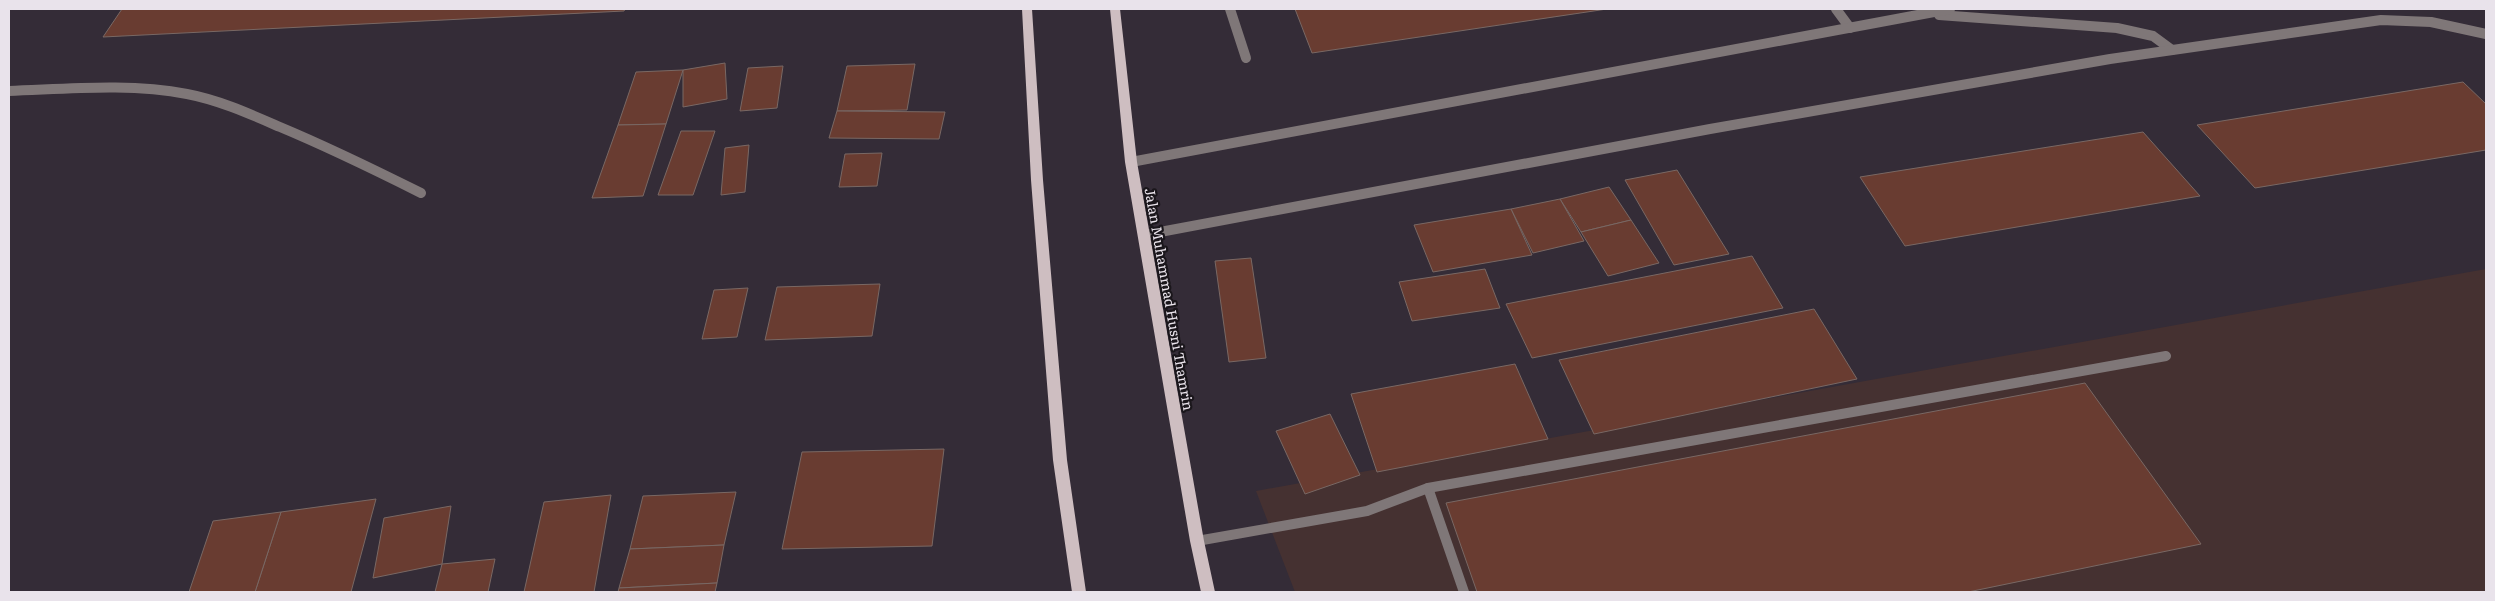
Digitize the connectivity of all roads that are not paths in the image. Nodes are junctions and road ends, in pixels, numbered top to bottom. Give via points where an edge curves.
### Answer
1 (1027, 9) edge
2 (1115, 9) edge
3 (1230, 9) edge
4 (1836, 9) edge
5 (1950, 9) edge
6 (1928, 14) junction
7 (1850, 28) junction
8 (2486, 34) edge
9 (2172, 50) junction
10 (1246, 58) dead end
11 (9, 91) edge
12 (1131, 162) junction
13 (421, 193) dead end
14 (1144, 235) junction
15 (2166, 356) dead end
16 (1428, 488) junction
17 (1197, 541) junction
18 (1079, 592) edge
19 (1208, 592) edge
20 (1464, 592) edge

1 - 18 main road via 1060,460
2 - 12 main road, Jalan Muhammad Husni Thamrin
3 - 10 lane
4 - 7 lane
5 - 6 lane
6 - 7 lane
6 - 9 lane via 2116,28 2153,36
7 - 12 lane
8 - 9 lane via 2431,22 2381,20
9 - 14 lane via 1710,129
11 - 13 lane via 118,88 187,94 223,104 313,140
12 - 14 main road, Jalan Muhammad Husni Thamrin
14 - 17 main road, Jalan Muhammad Husni Thamrin
15 - 16 lane
16 - 17 lane via 1367,511
16 - 20 lane
17 - 19 main road, Jalan Muhammad Husni Thamrin

